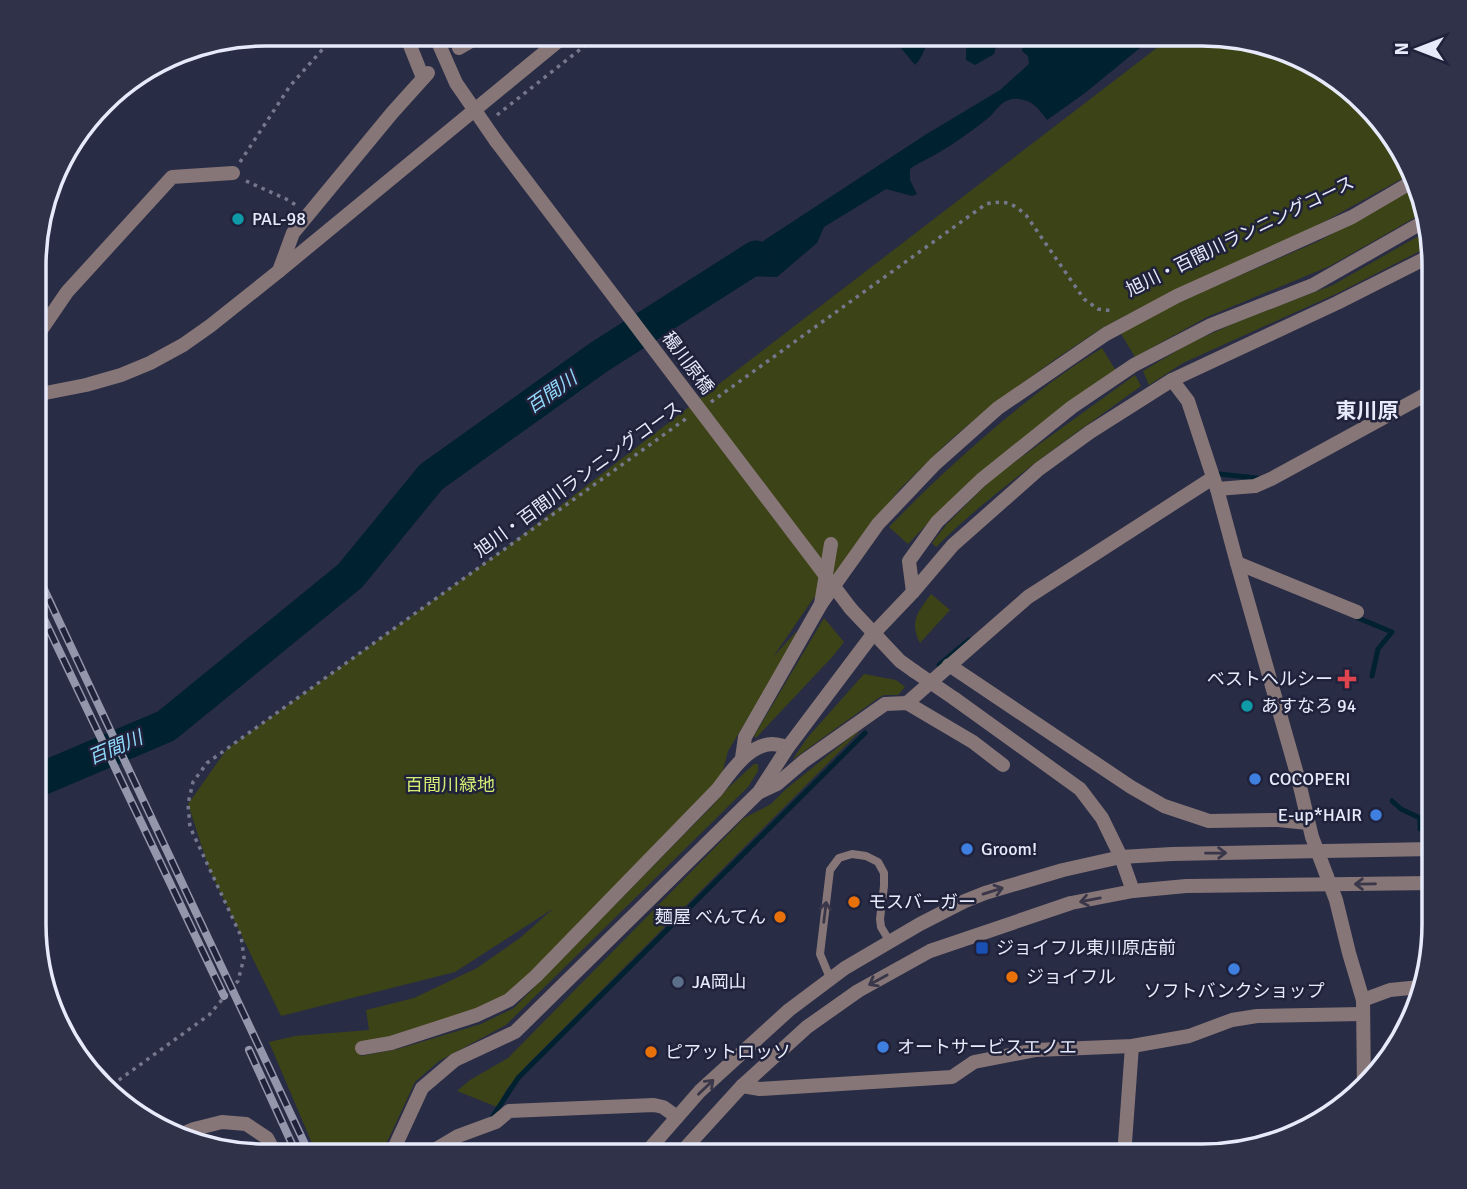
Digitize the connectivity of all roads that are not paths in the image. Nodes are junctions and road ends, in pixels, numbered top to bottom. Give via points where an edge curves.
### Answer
1 (411, 45) edge
2 (439, 45) edge
3 (553, 45) edge
4 (474, 110) junction
5 (233, 173) road end
6 (1406, 185) edge
7 (1418, 225) edge
8 (1421, 261) edge
9 (279, 271) junction
10 (46, 323) edge
11 (1172, 380) junction
12 (46, 393) edge
13 (1421, 397) edge
14 (1214, 480) junction
15 (831, 544) dead end
16 (1237, 563) junction
17 (913, 592) junction
18 (821, 604) junction
19 (1357, 612) dead end
20 (873, 634) junction
21 (949, 665) junction
22 (907, 703) junction
23 (788, 747) junction
24 (743, 758) junction
25 (1003, 765) dead end
26 (759, 792) junction
27 (1308, 823) junction
28 (1422, 849) edge
29 (1316, 851) junction
30 (1121, 857) junction
31 (1422, 883) edge
32 (1329, 885) junction
33 (1133, 891) junction
34 (890, 942) junction
35 (830, 978) junction
36 (1412, 988) edge
37 (1362, 1007) junction
38 (1132, 1045) junction
39 (362, 1048) dead end
40 (1364, 1072) edge
41 (743, 1086) junction
42 (677, 1117) junction
43 (191, 1130) edge
44 (1125, 1143) edge
45 (270, 1144) edge
46 (396, 1144) edge
47 (445, 1144) edge
48 (655, 1144) edge
49 (690, 1144) edge

1 - 9 street via 426,75 293,233
2 - 4 street, 穝川原橋
3 - 4 street
4 - 9 street
4 - 20 street, 穝川原橋, bridge
5 - 10 street via 172,177 67,292
6 - 18 street via 1352,216 1177,296 1106,334 998,408 935,464 878,524
7 - 17 street via 1313,285 1211,325 1134,365 1072,407 937,522 909,561
8 - 11 street
9 - 12 street via 210,326 150,363 121,375
11 - 14 street via 1188,401
11 - 17 street via 1039,469 953,545
13 - 14 street via 1255,486
14 - 16 street
14 - 21 street via 1028,597
15 - 18 street
16 - 19 street
16 - 27 street
17 - 20 street
18 - 24 street via 745,737
20 - 23 street
20 - 30 street, 穝川原橋, bridge via 900,661 1080,789 1102,818
21 - 22 street
21 - 27 street via 1164,806 1209,821
22 - 25 street
22 - 26 street via 886,704 777,784
23 - 24 street via 763,745
23 - 26 street
24 - 39 street via 546,967 509,1000 477,1015
26 - 46 street via 515,1032 455,1060 422,1088
27 - 29 street
28 - 29 street
30 -> 29 street
29 - 32 street
30 - 33 street, 穝川原橋
34 -> 30 street via 985,893
31 -> 32 street
32 - 33 street
32 - 37 street
33 -> 41 street via 1072,903 930,951 858,990 807,1027
34 - 35 street
35 -> 34 lane via 820,954 830,870 839,858 852,854 878,862 884,873 881,927
42 -> 35 street via 789,1010
36 - 37 street via 1391,989
37 - 38 street via 1232,1020 1189,1036
37 - 40 street
38 - 41 street via 1036,1050 974,1062 952,1077 760,1089
38 - 44 street
41 - 49 street
42 - 47 street via 654,1105 509,1111 496,1122
42 - 48 street
43 - 45 street via 222,1122 246,1124

